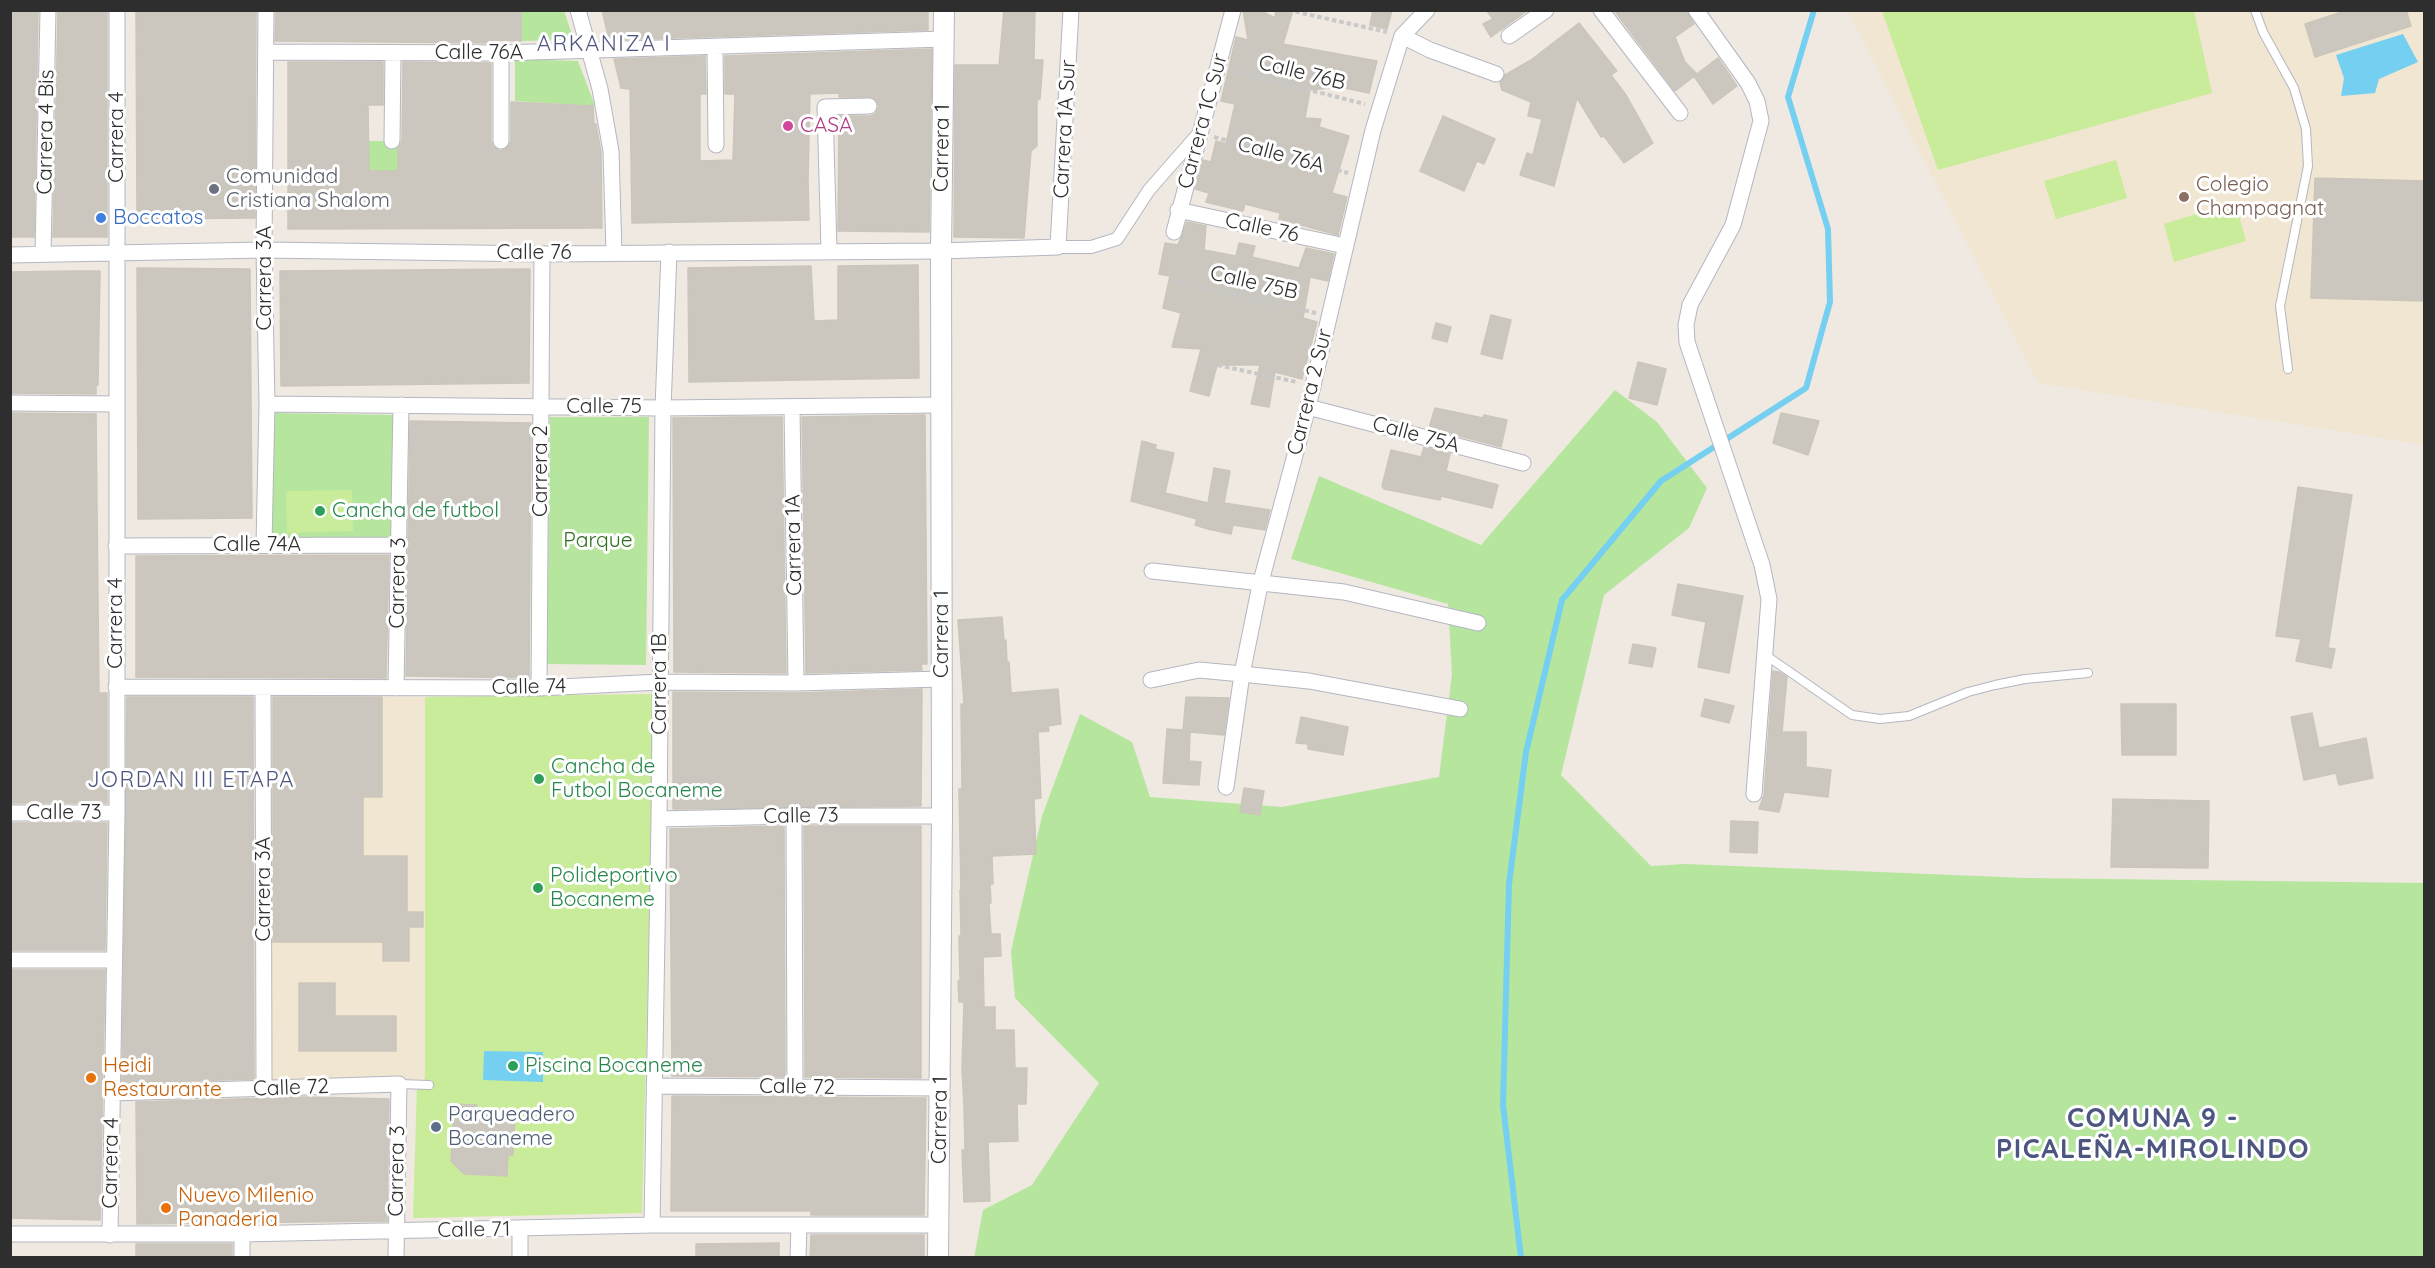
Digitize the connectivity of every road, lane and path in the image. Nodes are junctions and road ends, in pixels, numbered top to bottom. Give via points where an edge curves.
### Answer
1 (48, 10) edge
2 (117, 10) edge
3 (266, 10) edge
4 (578, 10) edge
5 (944, 10) edge
6 (1071, 10) edge
7 (1233, 10) edge
8 (1288, 10) edge
9 (1427, 10) edge
10 (1546, 10) edge
11 (1601, 10) edge
12 (1696, 10) edge
13 (2255, 10) edge
14 (1375, 30) dead end
15 (1402, 36) junction
16 (1509, 36) dead end
17 (944, 39) junction
18 (715, 47) junction
19 (588, 51) junction
20 (266, 52) junction
21 (393, 53) junction
22 (501, 53) junction
23 (1217, 67) junction
24 (1496, 74) dead end
25 (869, 106) dead end
26 (1380, 107) junction
27 (1680, 113) dead end
28 (1199, 133) junction
29 (392, 141) dead end
30 (501, 141) dead end
31 (716, 145) dead end
32 (1364, 178) junction
33 (1178, 210) junction
34 (1174, 232) dead end
35 (1345, 246) junction
36 (1058, 247) junction
37 (264, 250) junction
38 (829, 250) junction
39 (941, 251) junction
40 (669, 252) junction
41 (614, 253) junction
42 (117, 254) junction
43 (542, 254) junction
44 (10, 255) edge
45 (44, 255) junction
46 (1173, 280) dead end
47 (1329, 315) junction
48 (1203, 362) dead end
49 (2288, 369) dead end
50 (1312, 385) junction
51 (10, 403) edge
52 (116, 404) junction
53 (267, 404) junction
54 (401, 405) junction
55 (941, 405) junction
56 (541, 407) junction
57 (1308, 407) junction
58 (663, 408) junction
59 (792, 408) junction
60 (1523, 463) dead end
61 (264, 545) junction
62 (399, 545) junction
63 (116, 546) junction
64 (1152, 571) dead end
65 (1260, 585) junction
66 (1478, 623) dead end
67 (1763, 653) junction
68 (2088, 673) dead end
69 (1242, 674) junction
70 (942, 679) junction
71 (1151, 680) dead end
72 (660, 682) junction
73 (796, 683) junction
74 (116, 687) junction
75 (263, 688) junction
76 (396, 688) junction
77 (539, 688) junction
78 (1460, 709) dead end
79 (1226, 787) dead end
80 (1754, 794) dead end
81 (10, 813) edge
82 (117, 813) junction
83 (794, 816) junction
84 (942, 816) junction
85 (659, 819) junction
86 (10, 960) edge
87 (113, 960) junction
88 (399, 1084) junction
89 (429, 1085) dead end
90 (654, 1086) junction
91 (795, 1087) junction
92 (940, 1088) junction
93 (264, 1089) junction
94 (112, 1094) junction
95 (652, 1225) junction
96 (938, 1225) junction
97 (799, 1226) junction
98 (520, 1229) junction
99 (396, 1232) junction
100 (10, 1234) edge
101 (242, 1234) junction
102 (110, 1235) junction
103 (242, 1257) edge
104 (396, 1257) edge
105 (520, 1257) edge
106 (798, 1257) edge
107 (938, 1257) edge

1 - 45 street, Carrera 4 Bis
2 - 42 street, Carrera 4
3 - 20 street, Carrera 3A
4 - 19 street
5 - 17 street, Carrera 1
6 - 36 street, Carrera 1A Sur
7 - 23 street, Carrera 1C Sur
8 - 14 path
9 - 15 street, Carrera 2 Sur
10 - 16 street
11 - 27 street
12 - 67 street via 1748,83 1761,121 1733,225 1690,305 1686,325 1687,342 1762,565 1769,599
13 - 49 lane via 2295,88 2306,129 2308,166 2280,306
15 - 24 street
15 - 26 street, Carrera 2 Sur
17 - 18 street, Calle 76A
17 - 39 street, Carrera 1
18 - 19 street, Calle 76A
18 - 31 street
19 - 22 street, Calle 76A
19 - 41 street via 600,89 611,151
20 - 21 street, Calle 76A
20 - 37 street, Carrera 3A
21 - 22 street, Calle 76A
21 - 29 street
22 - 30 street
23 - 26 path, Calle 76B
23 - 28 street, Carrera 1C Sur
25 - 38 street via 825,107
26 - 32 street, Carrera 2 Sur
28 - 32 path, Calle 76A
28 - 33 street, Carrera 1C Sur
28 - 36 street via 1149,190 1117,239 1091,247
32 - 35 street, Carrera 2 Sur
33 - 34 street, Carrera 1C Sur
33 - 35 street, Calle 76
35 - 47 street, Carrera 2 Sur
36 - 39 street, Calle 76
37 - 42 street, Calle 76
37 - 43 street, Calle 76
37 - 53 street, Carrera 3A
38 - 39 street, Calle 76
38 - 40 street, Calle 76
39 - 55 street, Carrera 1
40 - 41 street, Calle 76
40 - 58 street, Carrera 1B
41 - 43 street, Calle 76
42 - 45 street, Calle 76
42 - 52 street, Carrera 4
43 - 56 street, Carrera 2
44 - 45 street, Calle 76
46 - 47 path, Calle 75B
47 - 50 street, Carrera 2 Sur
48 - 50 path
50 - 57 street, Carrera 2 Sur
51 - 52 street
52 - 63 street, Carrera 4
53 - 54 street, Calle 75
53 - 61 street, Carrera 3A
54 - 56 street, Calle 75
54 - 62 street, Carrera 3
55 - 59 street, Calle 75
55 - 70 street, Carrera 1
56 - 58 street, Calle 75
56 - 77 street, Carrera 2
57 - 60 street, Calle 75A
57 - 65 street, Carrera 2 Sur
58 - 59 street, Calle 75
58 - 72 street, Carrera 1B
59 - 73 street, Carrera 1A
61 - 62 street, Calle 74A
61 - 63 street, Calle 74A
62 - 76 street, Carrera 3
63 - 74 street, Carrera 4
64 - 65 street
65 - 66 street via 1344,592
65 - 69 street, Carrera 2 Sur
67 - 68 lane via 1852,715 1880,719 1909,716 1995,685
67 - 80 street
69 - 71 street via 1199,670
69 - 78 street via 1309,681
69 - 79 street, Carrera 2 Sur
70 - 73 street, Calle 74
70 - 84 street, Carrera 1
72 - 73 street, Calle 74
72 - 77 street, Calle 74
72 - 85 street, Carrera 1B
74 - 75 street, Calle 74
74 - 82 street, Carrera 4
75 - 76 street, Calle 74
75 - 93 street, Carrera 3A
76 - 77 street, Calle 74
81 - 82 street, Calle 73
82 - 87 street, Carrera 4
83 - 84 street, Calle 73
83 - 85 street, Calle 73
83 - 91 street
84 - 92 street, Carrera 1
85 - 90 street, Carrera 1B
86 - 87 street
87 - 94 street, Carrera 4
88 - 89 lane
88 - 93 street, Calle 72
88 - 99 street, Carrera 3
90 - 91 street, Calle 72
90 - 95 street, Carrera 1B
91 - 92 street, Calle 72
92 - 96 street, Carrera 1
93 - 94 street, Calle 72
94 - 102 street, Carrera 4
95 - 97 street, Calle 71
95 - 98 street, Calle 71
96 - 97 street, Calle 71
96 - 107 street, Carrera 1
97 - 106 street
98 - 99 street, Calle 71
98 - 105 street
99 - 101 street, Calle 71
99 - 104 street, Carrera 3
100 - 102 street, Calle 71
101 - 102 street, Calle 71
101 - 103 street

